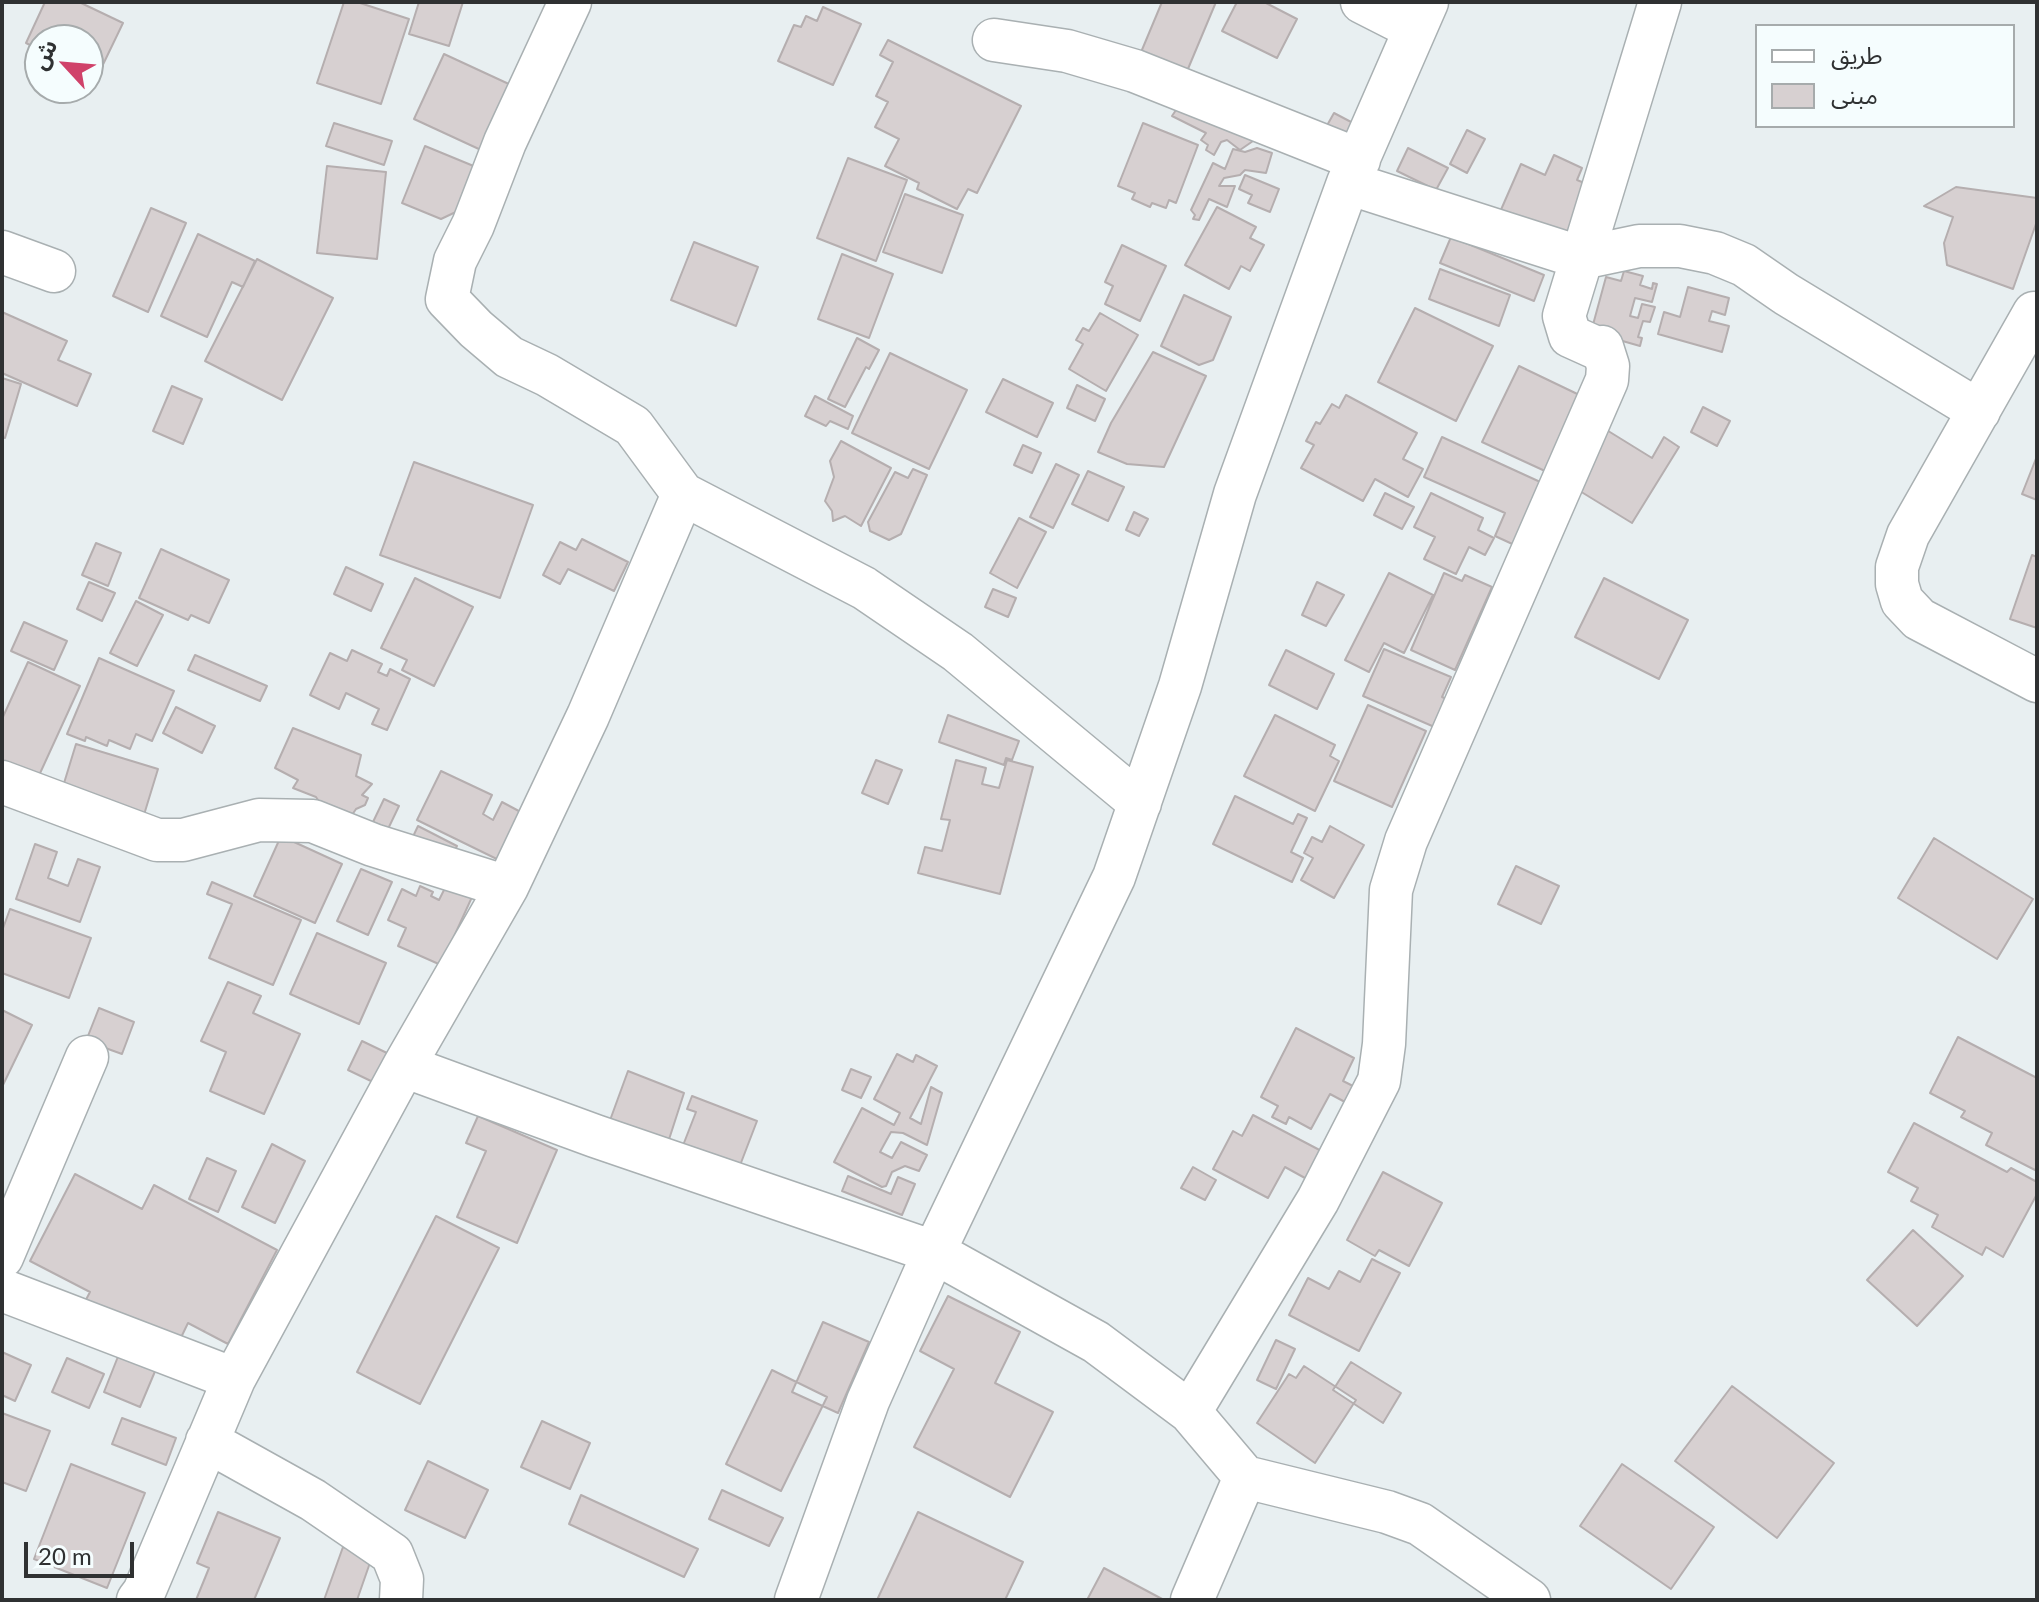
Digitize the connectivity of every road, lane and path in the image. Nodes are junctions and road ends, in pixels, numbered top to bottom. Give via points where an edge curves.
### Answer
1 (570, 2) edge
2 (1362, 2) edge
3 (1660, 2) edge
4 (1421, 16) edge
5 (994, 40) dead end
6 (1354, 172) junction
7 (2, 252) edge
8 (1582, 258) junction
9 (54, 271) dead end
10 (2034, 313) dead end
11 (1979, 411) junction
12 (683, 494) junction
13 (2037, 681) edge
14 (2, 782) edge
15 (1140, 803) junction
16 (507, 887) junction
17 (87, 1057) dead end
18 (404, 1066) junction
19 (934, 1252) junction
20 (2, 1257) edge
21 (2, 1290) edge
22 (234, 1379) junction
23 (1190, 1412) junction
24 (207, 1441) junction
25 (1245, 1477) junction
26 (138, 1600) edge
27 (401, 1600) edge
28 (796, 1600) edge
29 (1192, 1600) edge
30 (1529, 1600) edge

1 - 12 street via 455,261 447,299 509,357 633,426
2 - 4 street
3 - 8 street
4 - 6 street
5 - 6 street via 1067,51 1135,71 1214,100
6 - 8 street
6 - 15 street via 1235,494
7 - 9 street
8 - 11 street via 1639,246 1715,253 1744,265
8 - 23 street via 1564,316 1570,336 1602,347 1607,380 1406,841 1391,890 1379,1081 1318,1200
10 - 11 street
11 - 13 street via 1908,535 1897,584 1902,601 1919,619
12 - 15 street via 864,588 958,652
12 - 16 street via 588,716
14 - 16 street via 157,840 183,840 259,820 313,821
15 - 19 street via 1114,877
16 - 18 street
17 - 20 street
18 - 19 street
18 - 22 street
19 - 23 street via 1096,1342
19 - 28 street via 868,1401
21 - 22 street
22 - 24 street
23 - 25 street
24 - 26 street
24 - 27 street via 313,1500 392,1554 402,1579
25 - 29 street
25 - 30 street via 1420,1524

